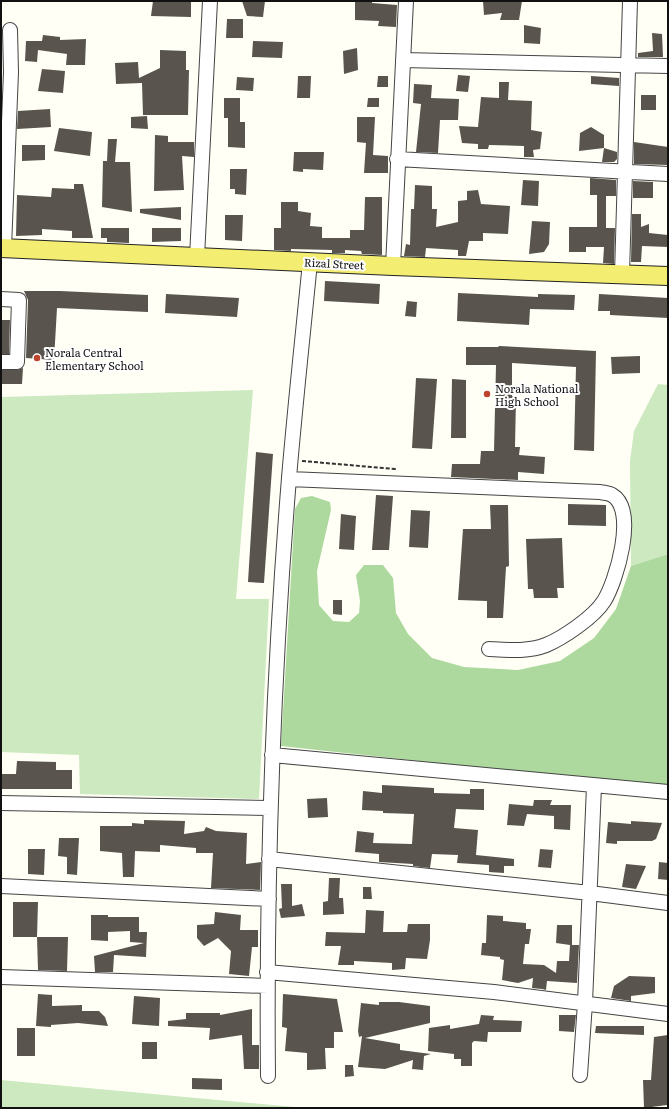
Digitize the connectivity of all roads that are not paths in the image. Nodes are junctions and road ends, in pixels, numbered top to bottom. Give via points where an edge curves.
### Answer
1 (210, 1) edge
2 (406, 1) edge
3 (630, 1) edge
4 (10, 30) dead end
5 (403, 60) junction
6 (629, 65) junction
7 (668, 66) edge
8 (398, 159) junction
9 (626, 172) junction
10 (668, 174) edge
11 (2, 248) edge
12 (197, 257) junction
13 (310, 262) junction
14 (393, 266) junction
15 (622, 274) junction
16 (668, 276) edge
17 (1, 298) edge
18 (1, 362) edge
19 (289, 479) junction
20 (489, 649) dead end
21 (272, 755) junction
22 (594, 786) junction
23 (668, 792) edge
24 (1, 803) edge
25 (270, 808) junction
26 (269, 859) junction
27 (1, 886) edge
28 (590, 893) junction
29 (269, 899) junction
30 (668, 903) edge
31 (1, 976) edge
32 (267, 979) junction
33 (585, 1003) junction
34 (668, 1014) edge
35 (580, 1075) dead end
36 (268, 1076) dead end

1 - 12 street
2 - 5 street
3 - 6 street
4 - 11 street via 11,72
5 - 6 street
5 - 8 street
6 - 7 street
6 - 9 street
8 - 9 street
8 - 14 street
9 - 10 street
9 - 15 street
11 - 12 main road, Rizal Street
12 - 13 main road, Rizal Street
13 - 14 main road, Rizal Street
13 - 19 street
14 - 15 main road, Rizal Street
15 - 16 main road, Rizal Street
17 - 18 street via 19,300 17,362
19 - 20 street via 600,492 612,495 619,502 624,531 618,572 604,602 566,634 546,645 525,650
19 - 21 street
21 - 22 street
21 - 25 street
22 - 23 street
22 - 28 street
24 - 25 street
25 - 26 street
26 - 28 street
26 - 29 street
27 - 29 street
28 - 30 street
28 - 33 street
29 - 32 street
31 - 32 street
32 - 33 street via 494,992
32 - 36 street
33 - 34 street
33 - 35 street

